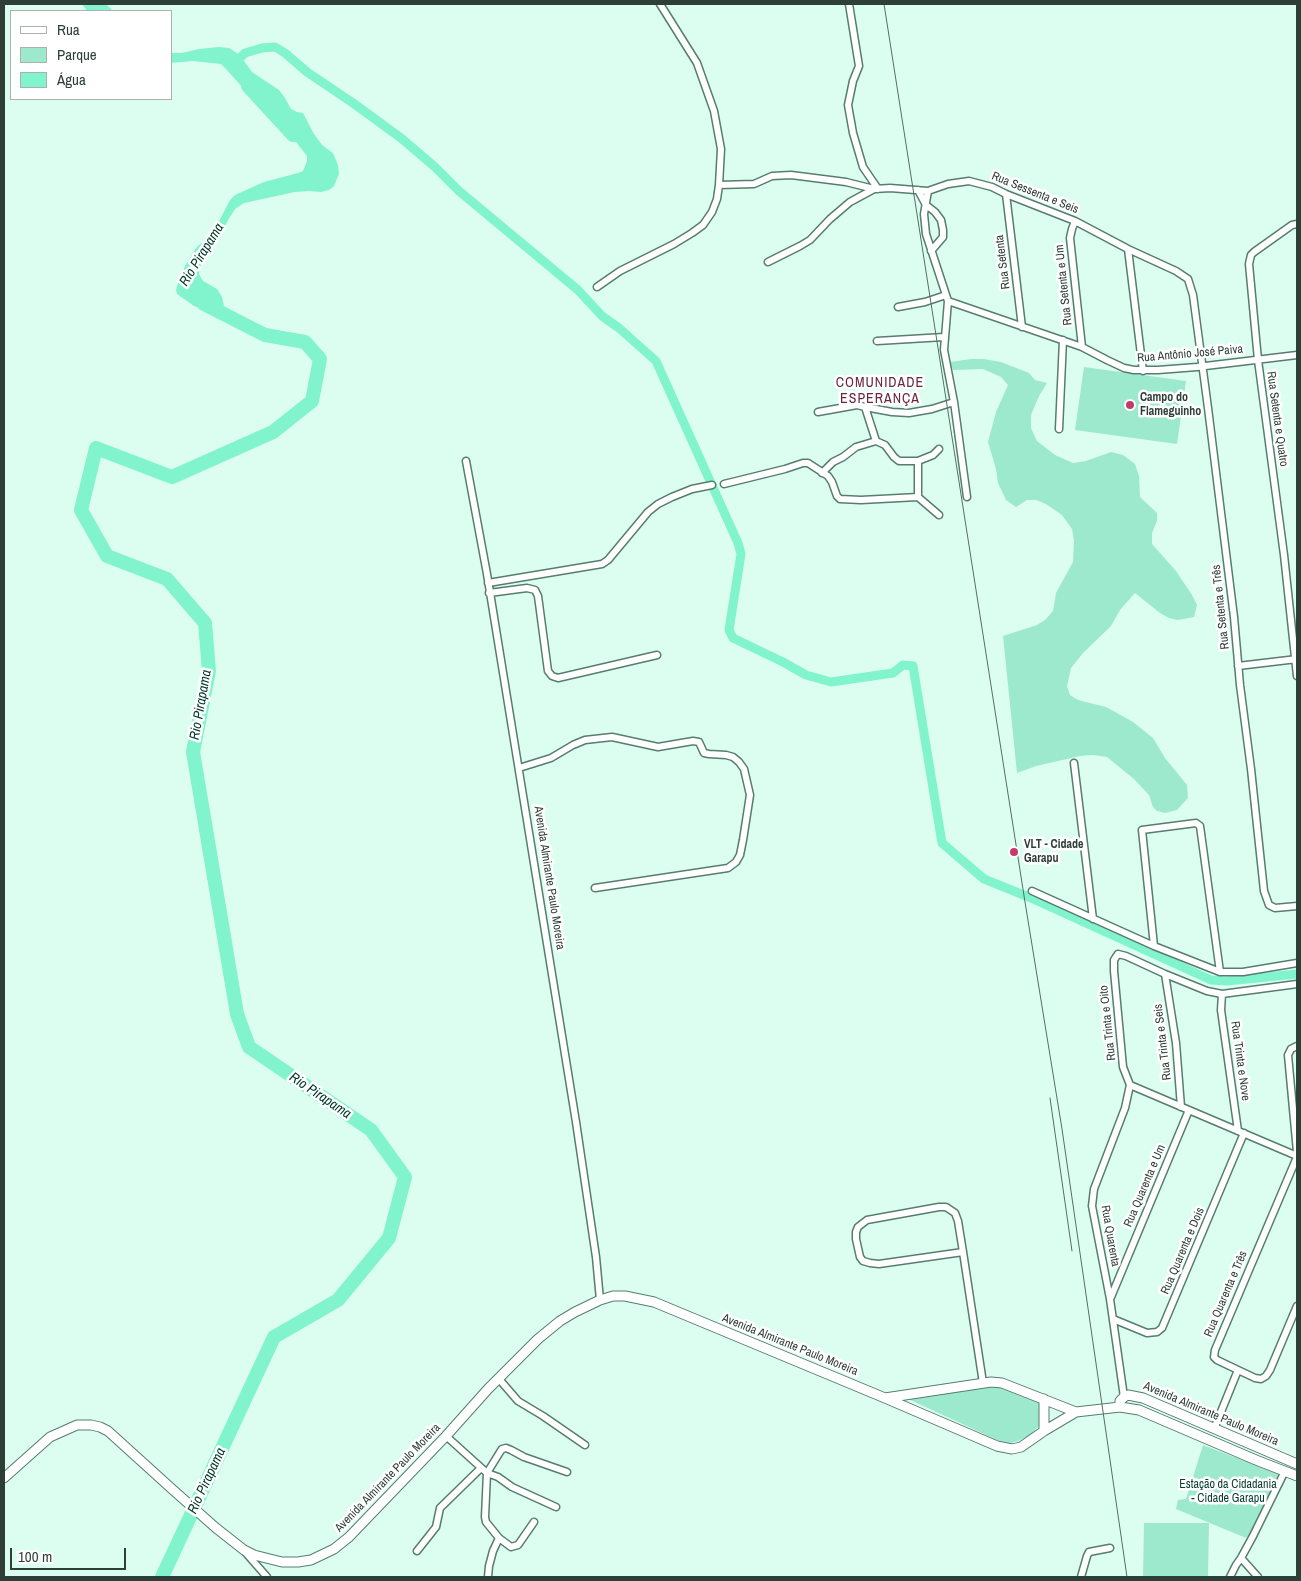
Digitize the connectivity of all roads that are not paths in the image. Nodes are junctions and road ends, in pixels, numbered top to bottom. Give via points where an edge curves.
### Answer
1 (660, 4) edge
2 (848, 4) edge
3 (719, 185) junction
4 (876, 189) junction
5 (918, 190) junction
6 (928, 190) junction
7 (1006, 194) junction
8 (926, 205) junction
9 (1075, 221) junction
10 (1297, 224) edge
11 (1128, 249) junction
12 (932, 251) junction
13 (768, 262) dead end
14 (1188, 279) joint
15 (598, 286) dead end
16 (947, 298) junction
17 (898, 307) dead end
18 (1022, 326) junction
19 (944, 337) junction
20 (1063, 340) junction
21 (877, 341) dead end
22 (1082, 347) junction
23 (1297, 355) edge
24 (1258, 360) junction
25 (1202, 366) junction
26 (1143, 371) junction
27 (954, 402) junction
28 (865, 407) junction
29 (818, 412) dead end
30 (1059, 429) dead end
31 (876, 441) junction
32 (939, 450) dead end
33 (466, 461) dead end
34 (918, 461) junction
35 (822, 473) junction
36 (724, 484) dead end
37 (712, 485) dead end
38 (918, 497) junction
39 (967, 497) dead end
40 (939, 516) dead end
41 (488, 583) junction
42 (489, 593) junction
43 (657, 655) dead end
44 (1296, 659) edge
45 (1238, 666) junction
46 (1297, 676) edge
47 (1074, 763) dead end
48 (518, 768) junction
49 (595, 888) dead end
50 (1032, 891) dead end
51 (1297, 906) edge
52 (1093, 919) junction
53 (1154, 946) junction
54 (1297, 964) edge
55 (1220, 972) junction
56 (1165, 974) junction
57 (1297, 984) edge
58 (1222, 994) junction
59 (1297, 1046) edge
60 (1130, 1086) junction
61 (1181, 1107) junction
62 (1189, 1110) junction
63 (1241, 1132) junction
64 (1297, 1155) edge
65 (963, 1252) junction
66 (1110, 1298) junction
67 (600, 1300) junction
68 (1297, 1306) edge
69 (1113, 1319) junction
70 (1238, 1370) junction
71 (499, 1379) junction
72 (983, 1383) junction
73 (1124, 1397) junction
74 (885, 1398) junction
75 (1044, 1399) junction
76 (1120, 1407) junction
77 (1076, 1412) junction
78 (1214, 1429) junction
79 (1044, 1431) junction
80 (446, 1436) junction
81 (1234, 1437) junction
82 (585, 1445) dead end
83 (1229, 1448) junction
84 (1297, 1464) edge
85 (481, 1468) junction
86 (1285, 1471) junction
87 (566, 1472) dead end
88 (487, 1473) junction
89 (1297, 1476) edge
90 (4, 1478) edge
91 (556, 1507) dead end
92 (534, 1522) dead end
93 (499, 1538) junction
94 (1110, 1548) dead end
95 (244, 1550) junction
96 (417, 1551) dead end
97 (1241, 1558) junction
98 (267, 1577) edge
99 (488, 1577) edge
100 (1081, 1577) edge
101 (1230, 1577) edge
102 (1258, 1577) edge

1 - 3 street via 696,63 714,111 722,149
2 - 4 street via 859,66 848,104 863,167
3 - 4 street, Rua Sessenta e Seis via 754,184 772,176 791,175
3 - 15 street via 712,212 703,225
4 - 5 street, Rua Sessenta e Seis
4 - 13 street via 850,202 810,240
5 - 6 street, Rua Sessenta e Seis
5 - 8 street
6 - 7 street, Rua Sessenta e Seis via 969,181
6 - 8 street
7 - 9 street, Rua Sessenta e Seis
7 - 18 street, Rua Setenta
8 - 12 street via 926,234
8 - 12 street via 941,220 943,230 943,238
9 - 11 street, Rua Sessenta e Seis
9 - 22 street, Rua Setenta e Um via 1070,238
10 - 24 street, Rua Setenta e Quatro via 1251,255 1249,269
11 - 14 street, Rua Sessenta e Seis
11 - 26 street
12 - 16 street
14 - 25 street, Rua Setenta e Três
16 - 17 street
16 - 18 street, Rua Antônio José Paiva
16 - 19 street
18 - 20 street, Rua Antônio José Paiva
19 - 21 street
19 - 27 street
20 - 22 street, Rua Antônio José Paiva
20 - 30 street
22 - 26 street, Rua Antônio José Paiva via 1124,368
23 - 24 street, Rua Antônio José Paiva
24 - 25 street, Rua Antônio José Paiva
24 - 44 street, Rua Setenta e Quatro
25 - 26 street, Rua Antônio José Paiva
25 - 45 street, Rua Setenta e Três
27 - 28 street via 901,413
27 - 39 street
28 - 29 street via 857,405
28 - 31 street
31 - 34 street via 885,445 899,461
31 - 35 street via 856,447
32 - 34 street
33 - 41 street, Avenida Almirante Paulo Moreira
34 - 38 street
35 - 36 street via 811,464 803,463
35 - 38 street via 828,476 840,498
37 - 41 street via 692,489 658,504 602,564
38 - 40 street
41 - 42 street, Avenida Almirante Paulo Moreira
42 - 43 street via 535,590 548,671 552,676 558,678
42 - 48 street, Avenida Almirante Paulo Moreira
44 - 45 street
44 - 46 street, Rua Setenta e Quatro
45 - 51 street, Rua Setenta e Três via 1264,891 1270,905 1275,908
47 - 52 street
48 - 49 street via 551,758 585,740 612,737 658,747 699,742 704,752 733,757 744,769 750,795 736,862 728,868
48 - 67 street, Avenida Almirante Paulo Moreira via 576,1122
50 - 52 street
52 - 53 street
53 - 55 street
53 - 55 street via 1142,830 1196,823 1200,826
54 - 55 street
56 - 58 street
56 - 60 street, Rua Trinta e Oito via 1126,956 1118,954 1115,957 1123,1067
56 - 61 street, Rua Trinta e Seis via 1176,1043
57 - 58 street
58 - 63 street, Rua Trinta e Nove via 1220,1005
59 - 64 street, Rua Quarenta e Três via 1290,1049 1288,1055
60 - 61 street, Rua Trinta e Seis
60 - 66 street, Rua Quarenta via 1125,1108 1097,1180 1092,1206
61 - 62 street, Rua Trinta e Seis
62 - 63 street, Rua Trinta e Seis
62 - 66 street, Rua Quarenta e Um
63 - 64 street, Rua Trinta e Seis
63 - 69 street, Rua Quarenta e Dois via 1162,1328 1147,1333
64 - 70 street, Rua Quarenta e Três via 1215,1350 1217,1360
65 - 65 street via 956,1213 946,1207 867,1220 858,1226 856,1232 860,1257 870,1263
65 - 72 street
66 - 69 street, Rua Quarenta
67 - 71 main road, Avenida Almirante Paulo Moreira via 560,1321
67 - 74 main road, Avenida Almirante Paulo Moreira via 625,1296 654,1302
68 - 70 street via 1266,1376 1254,1378
69 - 73 street, Rua Quarenta
70 - 78 street
71 - 80 main road, Avenida Almirante Paulo Moreira
71 - 82 street via 518,1401
72 - 74 main road, Avenida Almirante Paulo Moreira
72 - 75 main road, Avenida Almirante Paulo Moreira via 1002,1383
73 - 76 main road, Avenida Almirante Paulo Moreira
73 - 78 main road, Avenida Almirante Paulo Moreira via 1143,1398
74 - 79 main road, Avenida Almirante Paulo Moreira via 997,1446 1021,1447
75 - 77 main road, Avenida Almirante Paulo Moreira
75 - 79 main road
76 - 77 main road, Avenida Almirante Paulo Moreira
76 - 83 main road, Avenida Almirante Paulo Moreira via 1139,1410
77 - 79 main road, Avenida Almirante Paulo Moreira
78 - 81 main road, Avenida Almirante Paulo Moreira
80 - 85 street
80 - 95 main road, Avenida Almirante Paulo Moreira via 349,1537 328,1552 312,1560 282,1562 254,1556
81 - 83 main road
81 - 84 main road, Avenida Almirante Paulo Moreira
83 - 86 main road, Avenida Almirante Paulo Moreira
85 - 88 street
85 - 96 street via 440,1508 436,1527
86 - 89 main road, Avenida Almirante Paulo Moreira
86 - 97 street
87 - 88 street via 506,1448 502,1449
88 - 91 street
88 - 93 street via 485,1517
90 - 95 main road, Avenida Almirante Paulo Moreira via 50,1437 77,1425 92,1425 108,1431
92 - 93 street via 514,1547
93 - 99 street
94 - 100 street via 1089,1552
95 - 98 street
97 - 101 street
97 - 102 street

